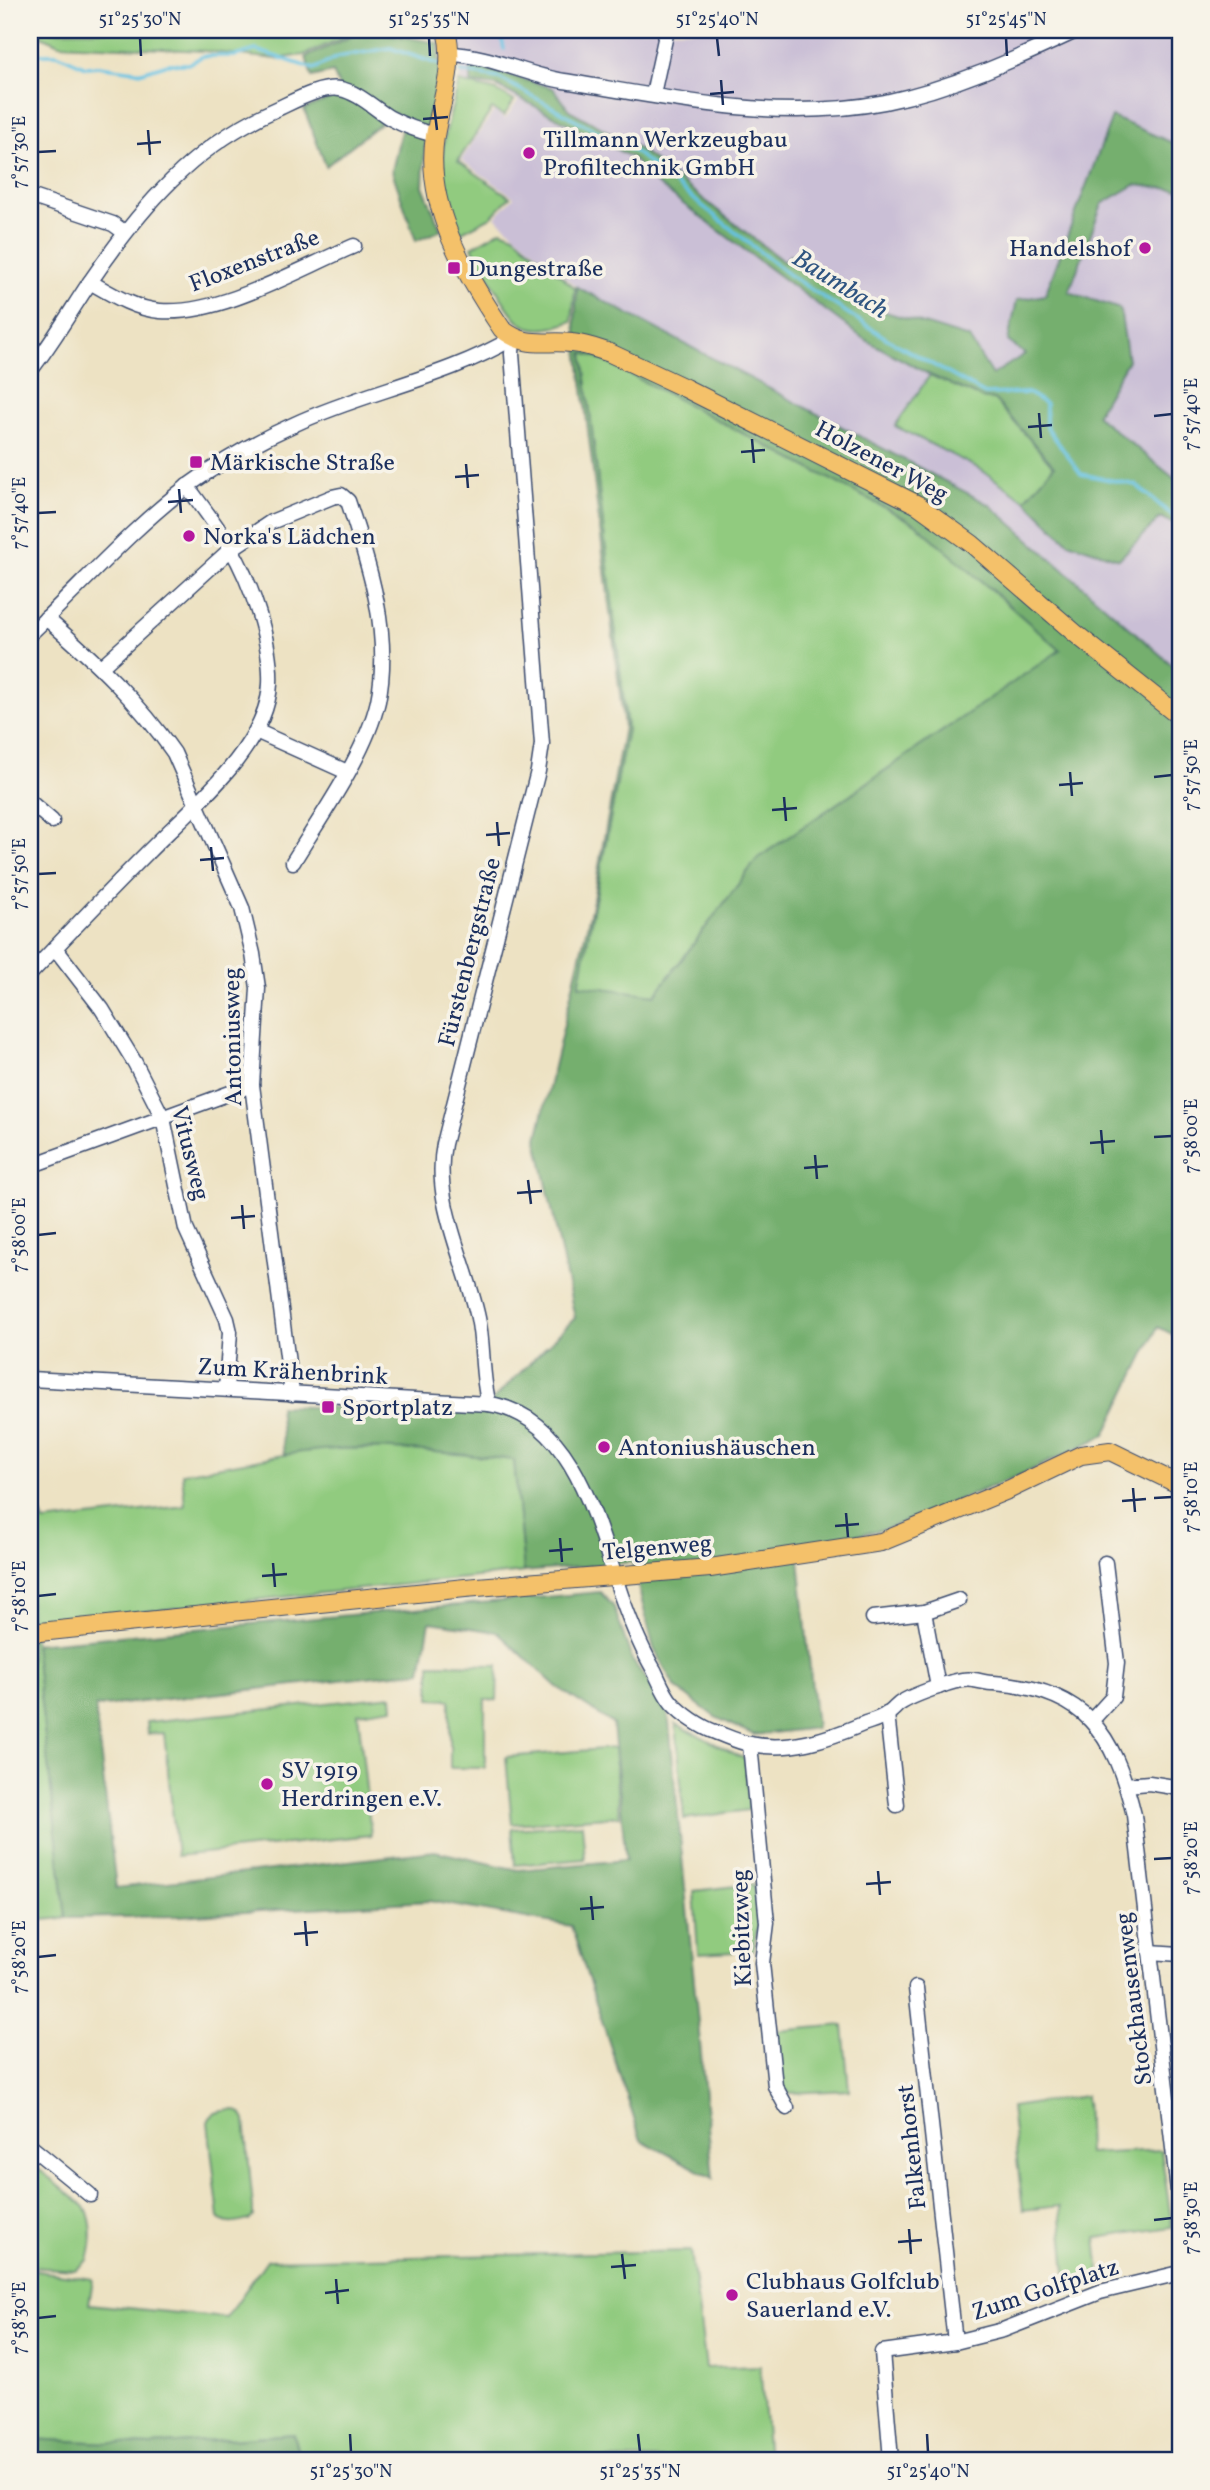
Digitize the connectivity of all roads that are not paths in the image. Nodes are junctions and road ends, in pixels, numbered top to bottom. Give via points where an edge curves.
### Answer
1 (446, 30) edge
2 (667, 30) edge
3 (1078, 30) edge
4 (451, 54) junction
5 (653, 94) junction
6 (435, 135) junction
7 (30, 196) edge
8 (124, 232) junction
9 (354, 246) dead end
10 (90, 282) junction
11 (513, 338) junction
12 (30, 371) edge
13 (187, 486) junction
14 (231, 549) junction
15 (46, 618) junction
16 (30, 634) edge
17 (101, 667) junction
18 (1180, 717) edge
19 (256, 731) junction
20 (347, 772) junction
21 (30, 802) edge
22 (198, 804) junction
23 (52, 821) dead end
24 (293, 862) dead end
25 (55, 947) junction
26 (30, 974) edge
27 (253, 1085) junction
28 (163, 1118) junction
29 (30, 1166) edge
30 (30, 1379) edge
31 (226, 1390) junction
32 (292, 1394) junction
33 (489, 1404) junction
34 (1180, 1485) edge
35 (589, 1503) joint
36 (1105, 1563) dead end
37 (615, 1576) junction
38 (959, 1600) dead end
39 (924, 1612) junction
40 (873, 1618) dead end
41 (30, 1633) edge
42 (938, 1686) junction
43 (887, 1714) junction
44 (1092, 1720) junction
45 (750, 1744) junction
46 (1126, 1785) junction
47 (1180, 1788) edge
48 (897, 1805) dead end
49 (1150, 1952) junction
50 (1180, 1954) edge
51 (916, 1988) dead end
52 (786, 2108) dead end
53 (30, 2146) edge
54 (90, 2195) dead end
55 (1180, 2208) edge
56 (1180, 2273) edge
57 (954, 2342) junction
58 (891, 2460) edge

1 - 4 main road
2 - 5 street
3 - 5 street via 995,69 876,103 767,109
4 - 5 street via 544,78
4 - 6 main road
6 - 8 street via 409,128 352,93 338,88 318,92 241,127 191,162
6 - 11 main road via 432,172 442,214 491,313
7 - 8 street via 113,224
8 - 10 street
9 - 10 street, Floxenstraße via 245,293 190,310 157,311
10 - 12 street
11 - 13 street via 448,369 295,424
11 - 18 main road, Holzener Weg via 526,343 571,343 610,353 894,491 947,524
11 - 33 street, Fürstenbergstraße via 542,744 441,1165 445,1203 477,1316
13 - 14 street
13 - 15 street
14 - 17 street
14 - 19 street via 258,615 269,666 268,694
14 - 20 street via 271,522 332,496 341,495 348,501 376,591 381,674 367,732
15 - 16 street
15 - 17 street, Antoniusweg
17 - 22 street, Antoniusweg via 162,735
19 - 20 street
19 - 22 street
20 - 24 street
21 - 23 street
22 - 25 street
22 - 27 street, Antoniusweg via 242,908 253,954 258,988
25 - 26 street
25 - 28 street, Vitusweg via 102,1009
27 - 28 street
27 - 32 street, Antoniusweg
28 - 29 street
28 - 31 street, Vitusweg via 186,1229 227,1319
30 - 31 street, Zum Krähenbrink
31 - 32 street, Zum Krähenbrink
32 - 33 street, Zum Krähenbrink
33 - 35 street, Zum Krähenbrink via 517,1413 545,1432 565,1456
34 - 37 main road, Telgenweg via 1110,1451 1099,1451 881,1542 710,1568
35 - 37 street, Stockhausenweg
36 - 44 street via 1117,1663 1113,1697
37 - 41 main road, Telgenweg
37 - 45 street, Stockhausenweg via 637,1636 672,1703 705,1728
38 - 39 street
39 - 40 street
39 - 42 street
42 - 43 street, Stockhausenweg
42 - 44 street, Stockhausenweg via 971,1679 1021,1685 1068,1704
43 - 45 street, Stockhausenweg via 806,1744
43 - 48 street
44 - 46 street, Stockhausenweg via 1109,1742
45 - 52 street, Kiebitzweg via 767,1923 762,1963 775,2086
46 - 47 street
46 - 49 street, Stockhausenweg
49 - 50 street
49 - 55 street, Stockhausenweg
51 - 57 street, Falkenhorst
53 - 54 street
56 - 57 street, Zum Golfplatz via 1100,2292 1003,2330
57 - 58 street, Zum Golfplatz via 882,2352

